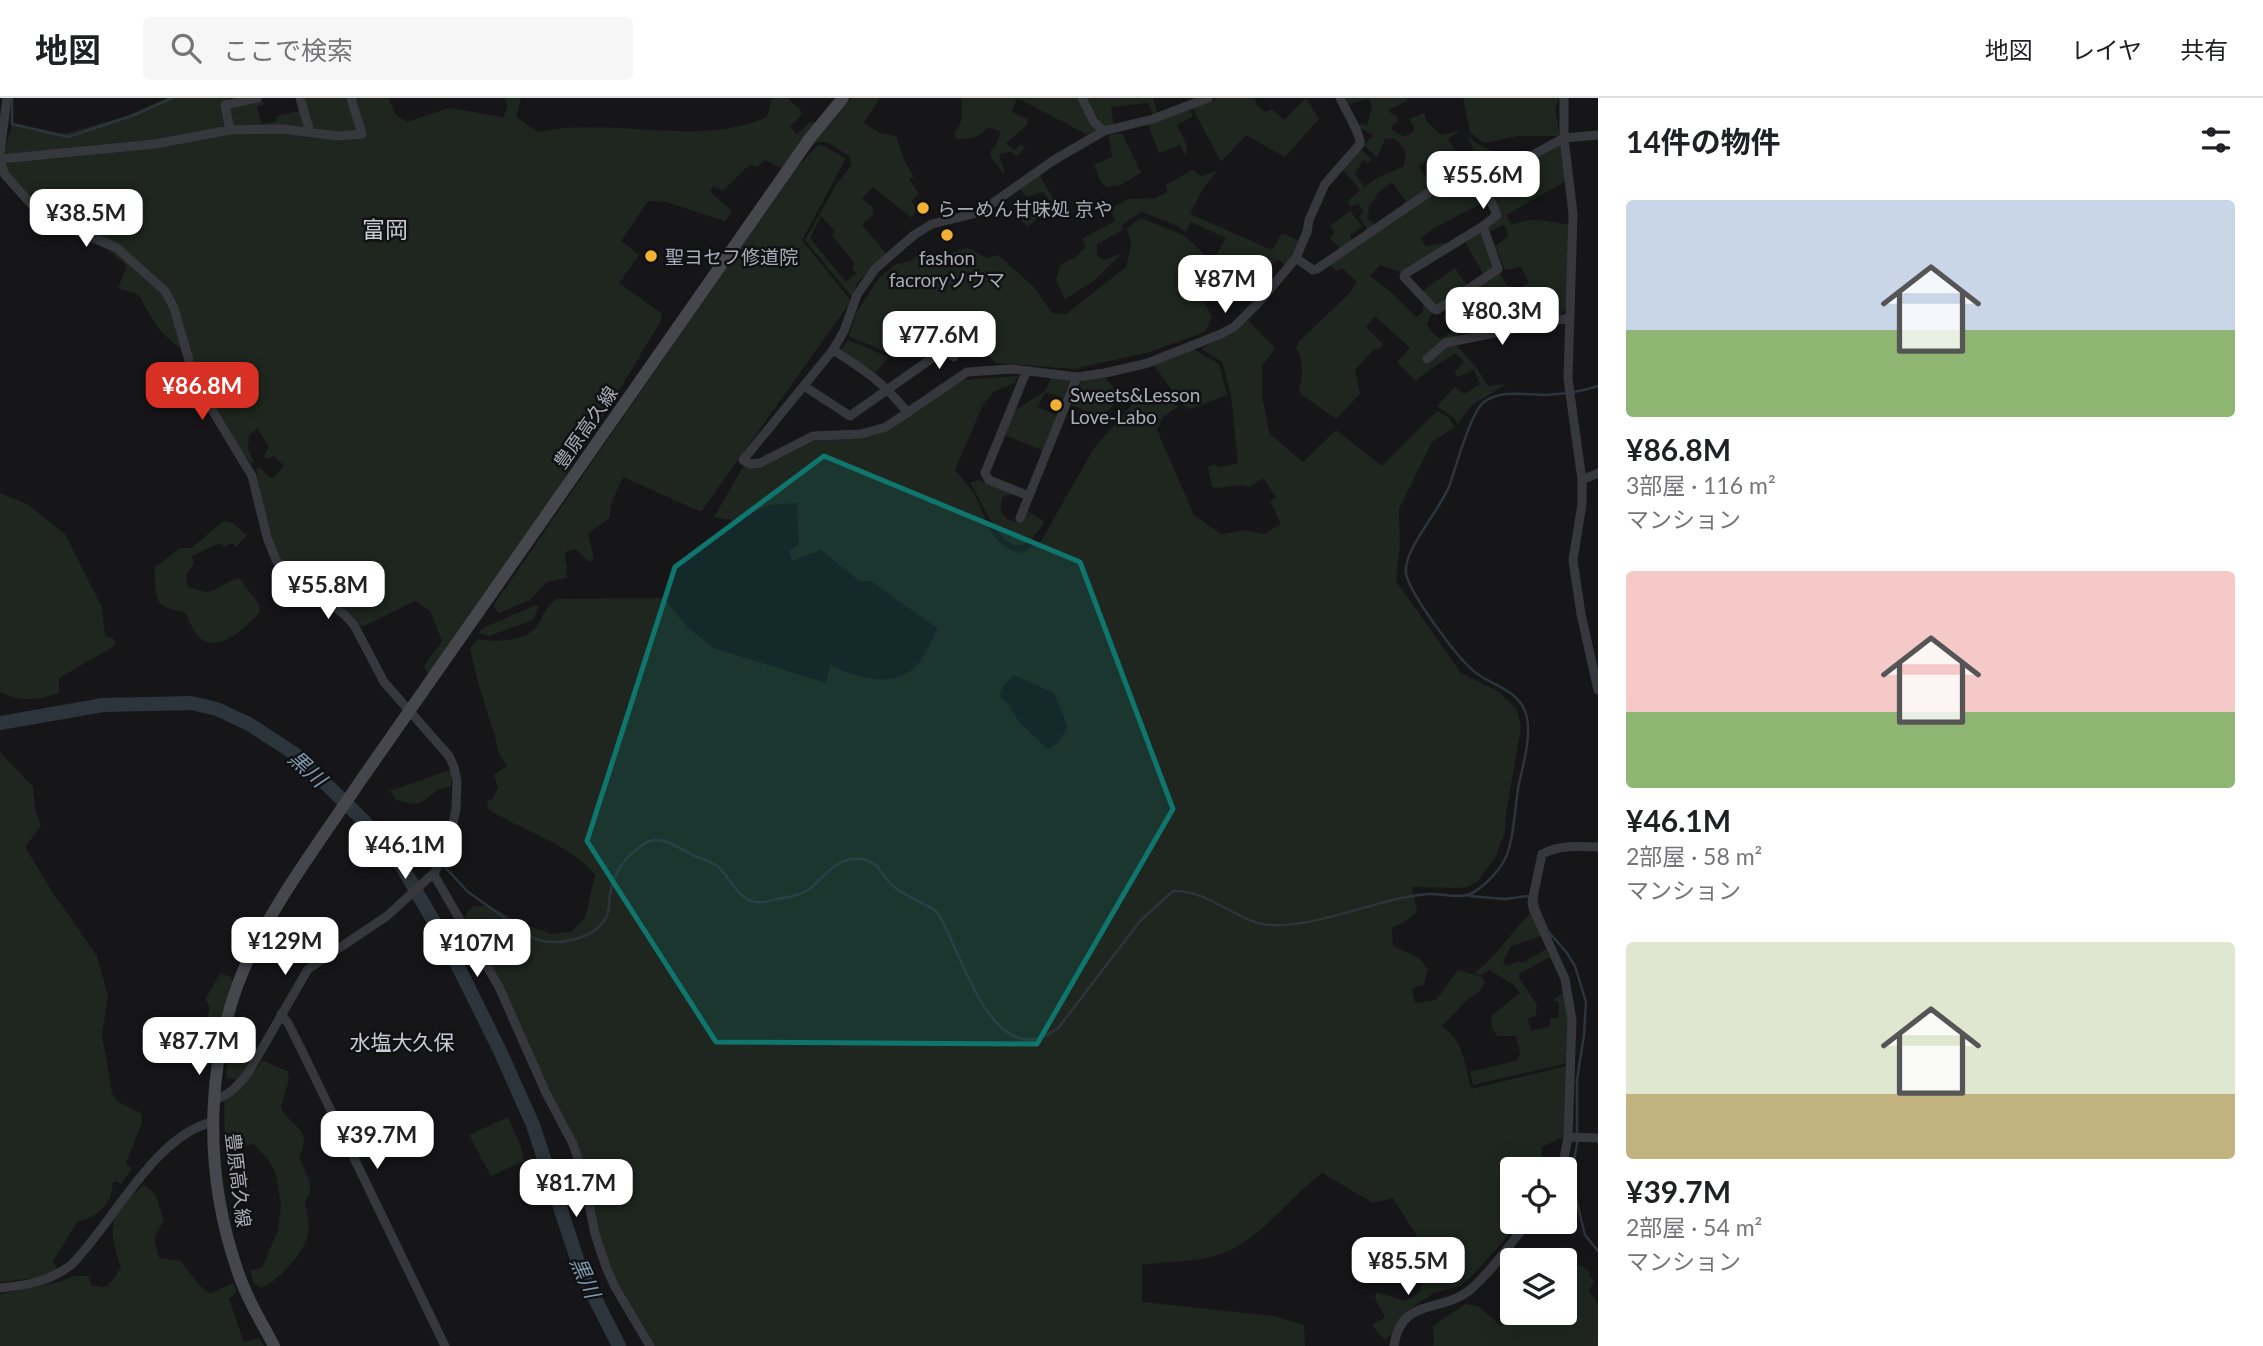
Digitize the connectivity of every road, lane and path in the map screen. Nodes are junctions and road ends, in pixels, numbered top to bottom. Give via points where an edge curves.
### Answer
1 (6, 98) edge
2 (257, 98) edge
3 (300, 98) edge
4 (351, 98) edge
5 (843, 98) edge
6 (1082, 98) edge
7 (1208, 98) edge
8 (1340, 98) edge
9 (1564, 98) edge
10 (224, 102) edge
11 (230, 130) junction
12 (1104, 131) junction
13 (310, 132) junction
14 (1598, 135) edge
15 (1564, 138) junction
16 (0, 153) edge
17 (0, 160) edge
18 (1483, 182) junction
19 (1483, 226) junction
20 (1296, 258) junction
21 (1569, 318) junction
22 (833, 350) junction
23 (954, 357) dead end
24 (1427, 359) dead end
25 (1026, 372) junction
26 (1077, 377) junction
27 (804, 386) junction
28 (889, 389) junction
29 (908, 413) junction
30 (1598, 473) edge
31 (1582, 480) junction
32 (1029, 496) junction
33 (1020, 518) dead end
34 (1598, 690) edge
35 (409, 712) junction
36 (1598, 847) edge
37 (434, 875) junction
38 (281, 1014) junction
39 (215, 1100) junction
40 (213, 1122) junction
41 (1568, 1137) junction
42 (1598, 1138) edge
43 (1564, 1157) edge
44 (1519, 1234) edge
45 (0, 1288) edge
46 (274, 1346) edge
47 (445, 1346) edge
48 (650, 1346) edge
49 (1394, 1346) edge

1 - 16 street
2 - 10 street
3 - 13 street
4 - 13 street via 362,134
5 - 35 main road, 豊原高久線 via 794,159
6 - 12 street
7 - 12 street
8 - 20 street via 1360,142 1325,184
9 - 15 street
10 - 11 street
11 - 13 street
11 - 17 street via 155,144
12 - 22 street via 973,215 935,223 914,235 864,282
14 - 15 street
15 - 18 street
15 - 21 street via 1573,214
17 - 35 street via 5,175 34,209 117,248 165,291 200,390 252,476 276,560 354,625 376,670
18 - 19 street via 1497,215
18 - 20 street via 1471,164 1317,269
19 - 19 street via 1405,274 1434,309 1498,269
20 - 26 street via 1234,327 1148,363
21 - 24 street via 1445,343
21 - 31 street via 1568,383
22 - 27 street
22 - 28 street
23 - 28 street via 945,349
25 - 26 street
25 - 29 street via 967,372
25 - 32 street via 985,473 989,480
26 - 32 street
27 - 28 street via 850,416
27 - 29 street via 743,460 760,463 813,436 887,428
28 - 29 street
30 - 31 street
31 - 34 street via 1583,504 1573,560
32 - 33 street
35 - 37 street via 449,756 457,781 454,825
35 - 39 main road, 豊原高久線 via 267,922 235,995 221,1048
36 - 41 street via 1572,846 1542,854 1532,901 1569,996
37 - 38 street via 399,907 308,969
37 - 48 street via 499,987 573,1144 606,1267
38 - 39 street via 242,1080
38 - 47 street
39 - 40 main road, 豊原高久線
40 - 45 street via 161,1154 71,1265 53,1278
40 - 46 main road, 豊原高久線 via 215,1174 228,1240 239,1277
41 - 42 street
41 - 43 street
44 - 49 street via 1471,1289 1456,1299 1408,1315

